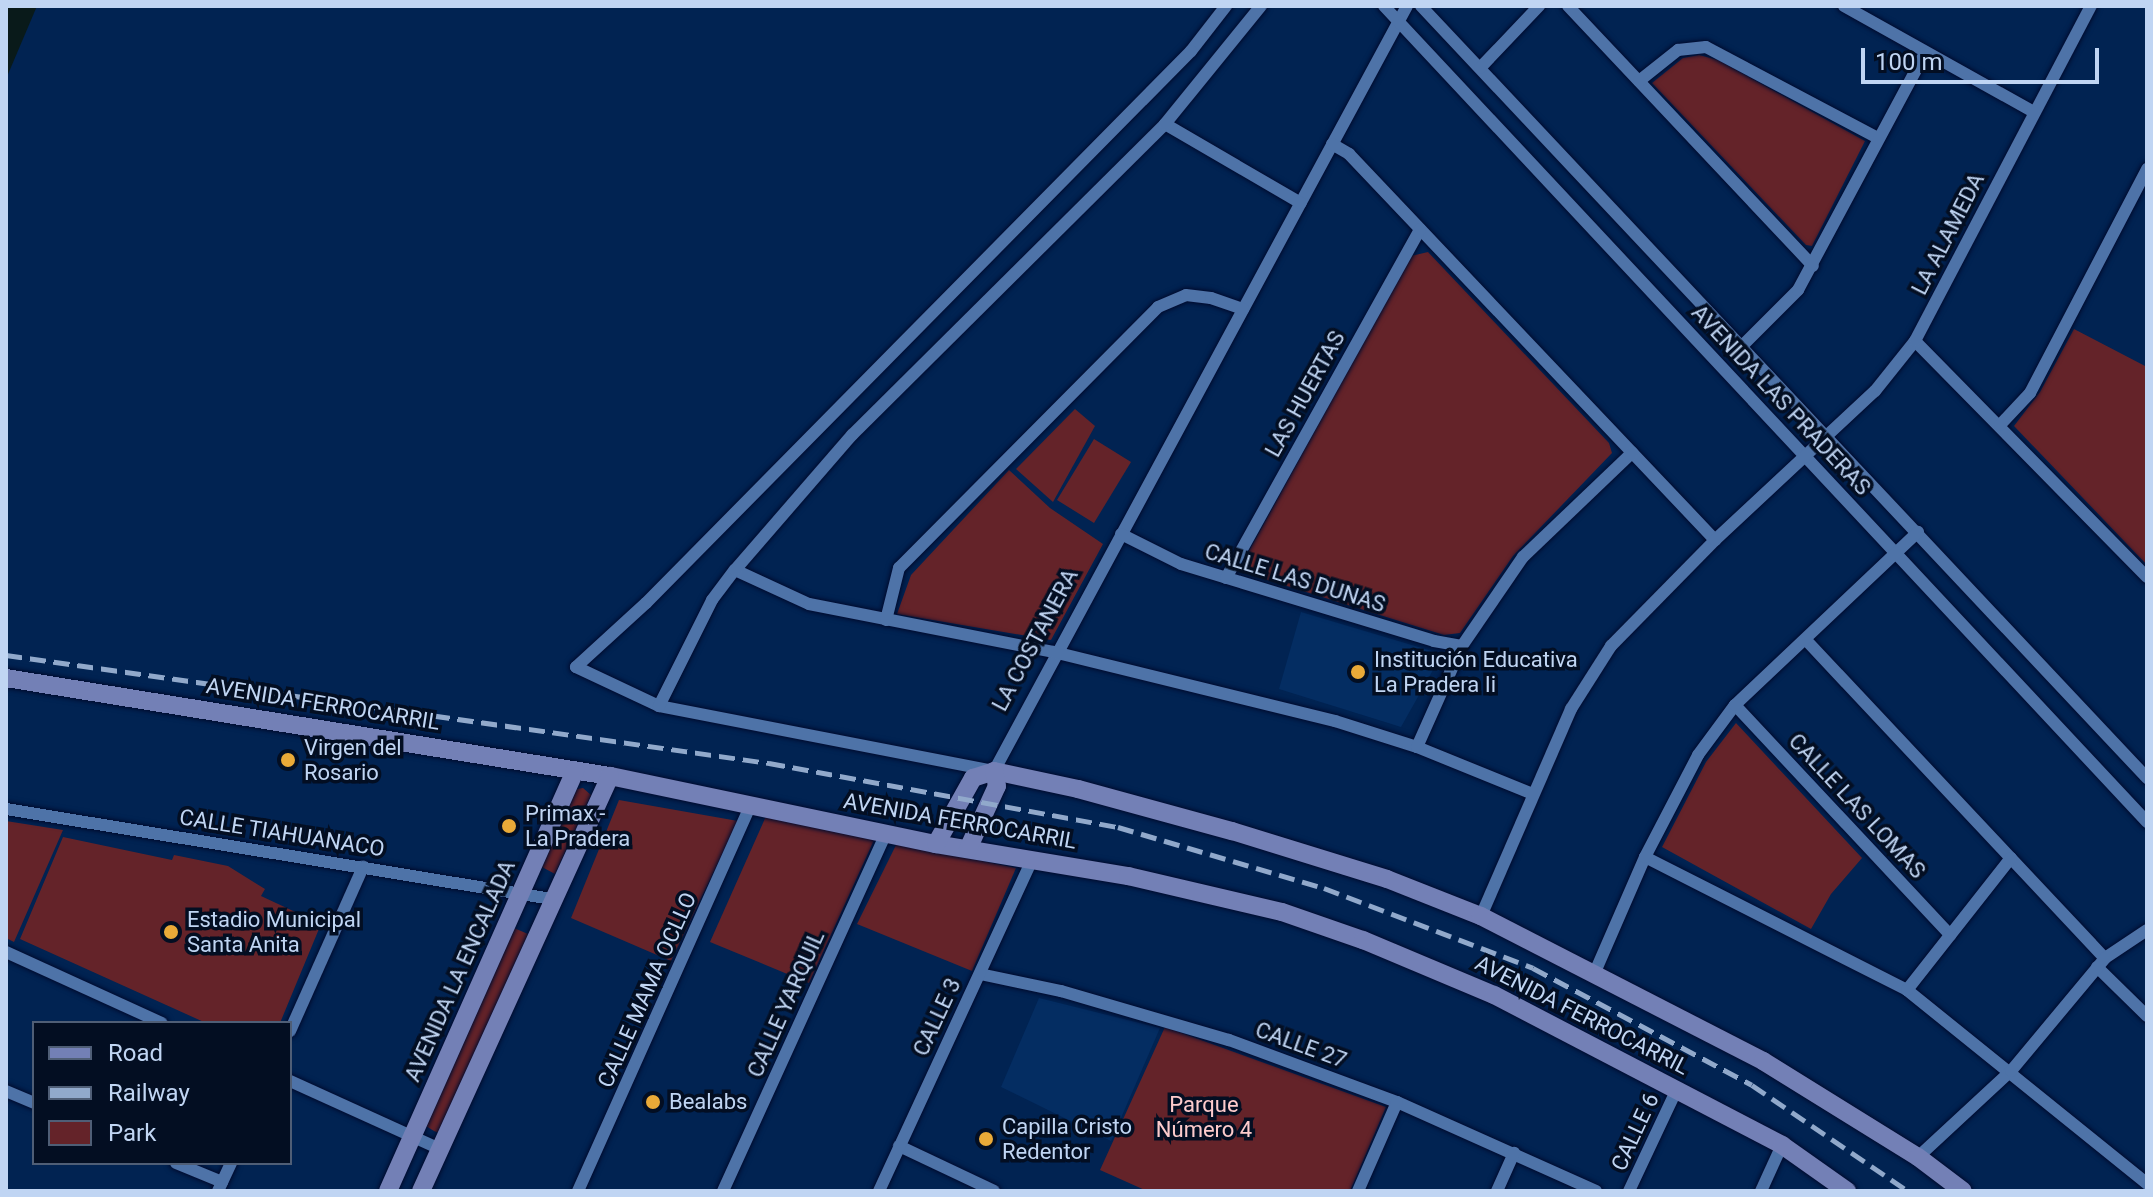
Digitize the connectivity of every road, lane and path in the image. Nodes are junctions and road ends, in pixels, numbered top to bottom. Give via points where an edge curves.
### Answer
1 (1226, 6) edge
2 (1261, 6) edge
3 (1384, 6) edge
4 (1407, 6) edge
5 (1421, 6) edge
6 (1539, 6) edge
7 (1568, 6) edge
8 (1844, 6) edge
9 (2091, 6) edge
10 (1399, 22) junction
11 (1925, 53) junction
12 (1480, 68) junction
13 (1639, 81) junction
14 (2034, 112) junction
15 (1165, 124) junction
16 (1878, 138) junction
17 (1332, 144) junction
18 (2147, 169) edge
19 (1301, 203) junction
20 (1420, 229) junction
21 (1813, 266) junction
22 (1243, 309) junction
23 (1915, 341) junction
24 (1741, 347) junction
25 (2000, 425) junction
26 (1827, 436) junction
27 (1632, 453) junction
28 (1806, 456) junction
29 (1918, 532) junction
30 (1121, 534) junction
31 (1715, 540) junction
32 (1896, 553) junction
33 (735, 570) junction
34 (2147, 577) edge
35 (1226, 578) junction
36 (886, 620) junction
37 (1806, 640) junction
38 (1462, 646) junction
39 (1054, 652) junction
40 (6, 678) edge
41 (1735, 705) junction
42 (659, 706) junction
43 (1417, 747) junction
44 (575, 771) junction
45 (994, 771) junction
46 (610, 776) junction
47 (2147, 778) edge
48 (1533, 794) junction
49 (751, 805) junction
50 (6, 809) edge
51 (2147, 822) edge
52 (886, 833) junction
53 (936, 844) junction
54 (968, 849) junction
55 (1645, 857) junction
56 (2011, 858) junction
57 (1032, 860) junction
58 (363, 867) junction
59 (521, 894) junction
60 (552, 899) junction
61 (1481, 916) junction
62 (2147, 930) edge
63 (1950, 935) junction
64 (6, 952) edge
65 (2101, 963) junction
66 (1595, 972) junction
67 (980, 974) junction
68 (1907, 990) junction
69 (2147, 1016) edge
70 (158, 1021) edge
71 (292, 1027) edge
72 (2011, 1071) junction
73 (292, 1082) edge
74 (1677, 1089) junction
75 (6, 1091) edge
76 (32, 1102) edge
77 (1397, 1102) junction
78 (413, 1136) junction
79 (1782, 1145) junction
80 (899, 1146) junction
81 (440, 1149) junction
82 (1514, 1153) junction
83 (1918, 1157) junction
84 (180, 1165) edge
85 (230, 1165) edge
86 (2147, 1184) edge
87 (220, 1187) edge
88 (393, 1189) edge
89 (421, 1191) edge
90 (578, 1191) edge
91 (723, 1191) edge
92 (879, 1191) edge
93 (994, 1191) edge
94 (1358, 1191) edge
95 (1497, 1191) edge
96 (1596, 1191) edge
97 (1629, 1191) edge
98 (1761, 1191) edge
99 (1847, 1191) edge
100 (1963, 1191) edge

1 - 42 street, AVENIDA FERROCARRIL via 1191,51 646,603 576,667
2 - 15 street
3 - 10 street, AVENIDA LAS PRADERAS
4 - 10 street, LA COSTANERA
5 - 12 street, AVENIDA LAS PRADERAS
6 - 12 street
7 - 13 street
8 - 11 street
9 - 14 street, LA ALAMEDA
10 - 17 street, LA COSTANERA
10 - 28 street, AVENIDA LAS PRADERAS
11 - 14 street
11 - 16 street
12 - 24 street, AVENIDA LAS PRADERAS
13 - 16 street via 1678,50 1706,47
13 - 21 street
14 - 23 street, LA ALAMEDA
15 - 19 street
15 - 33 street via 852,435
16 - 21 street
17 - 19 street, LA COSTANERA
17 - 20 street via 1349,154
18 - 25 street via 2030,393
19 - 22 street, LA COSTANERA
20 - 27 street
20 - 35 street, LAS HUERTAS
21 - 24 street via 1798,290
22 - 30 street, LA COSTANERA
22 - 36 street via 1186,295 1158,307 899,568
23 - 25 street
23 - 26 street, LA ALAMEDA via 1875,391
24 - 26 street, AVENIDA LAS PRADERAS
25 - 34 street
26 - 28 street, LA ALAMEDA
26 - 29 street, AVENIDA LAS PRADERAS
27 - 31 street
27 - 38 street via 1523,557
28 - 31 street, LA ALAMEDA
28 - 32 street, AVENIDA LAS PRADERAS
29 - 32 street
29 - 47 street, AVENIDA LAS PRADERAS
30 - 35 street, CALLE LAS DUNAS via 1181,564
30 - 39 street, LA COSTANERA
31 - 48 street, LA ALAMEDA via 1611,646 1571,709
32 - 37 street
32 - 51 street, AVENIDA LAS PRADERAS
33 - 36 street via 809,604
33 - 42 street via 712,600
35 - 38 street, CALLE LAS DUNAS
36 - 39 street
37 - 41 street
37 - 56 street
38 - 43 street
39 - 43 street via 1335,721
39 - 45 street, LA COSTANERA
40 - 44 street, AVENIDA FERROCARRIL
41 - 55 street via 1698,755
41 - 63 street, CALLE LAS LOMAS
42 - 45 street, AVENIDA FERROCARRIL
43 - 48 street
44 - 46 street, AVENIDA FERROCARRIL
44 - 59 street, AVENIDA LA ENCALADA
45 - 53 street, LA COSTANERA via 973,778
45 - 54 street, LA COSTANERA via 997,786
45 - 61 street, AVENIDA FERROCARRIL via 1232,831 1387,879
46 - 49 street, AVENIDA FERROCARRIL
46 - 60 street
48 - 61 street, LA ALAMEDA
49 - 52 street, AVENIDA FERROCARRIL
49 - 90 street, CALLE MAMA OCLLO
50 - 58 street, CALLE TIAHUANACO
52 - 53 street, AVENIDA FERROCARRIL
52 - 91 street, CALLE YARQUIL
53 - 54 street, AVENIDA FERROCARRIL
54 - 57 street, AVENIDA FERROCARRIL
55 - 66 street
55 - 68 street
56 - 63 street
56 - 65 street
57 - 67 street, CALLE 3
57 - 74 street, AVENIDA FERROCARRIL via 1282,912 1363,940 1494,995
58 - 59 street, CALLE TIAHUANACO
58 - 71 street
59 - 60 street, CALLE TIAHUANACO
59 - 78 street, AVENIDA LA ENCALADA
60 - 81 street
61 - 66 street, AVENIDA FERROCARRIL
62 - 65 street
63 - 68 street
64 - 70 street
65 - 69 street
65 - 72 street
66 - 83 street, AVENIDA FERROCARRIL via 1763,1061
67 - 77 street, CALLE 27 via 1061,991 1229,1040
67 - 80 street, CALLE 3
68 - 72 street
72 - 83 street
72 - 86 street
73 - 78 street
74 - 79 street, AVENIDA FERROCARRIL
74 - 97 street, CALLE 6
75 - 76 street
77 - 82 street, CALLE 27
77 - 94 street
78 - 81 street
78 - 88 street, AVENIDA LA ENCALADA
79 - 98 street
79 - 99 street, AVENIDA FERROCARRIL
80 - 92 street, CALLE 3
80 - 93 street
81 - 89 street
82 - 95 street
82 - 96 street, CALLE 27
83 - 100 street, AVENIDA FERROCARRIL
84 - 87 street
85 - 87 street

